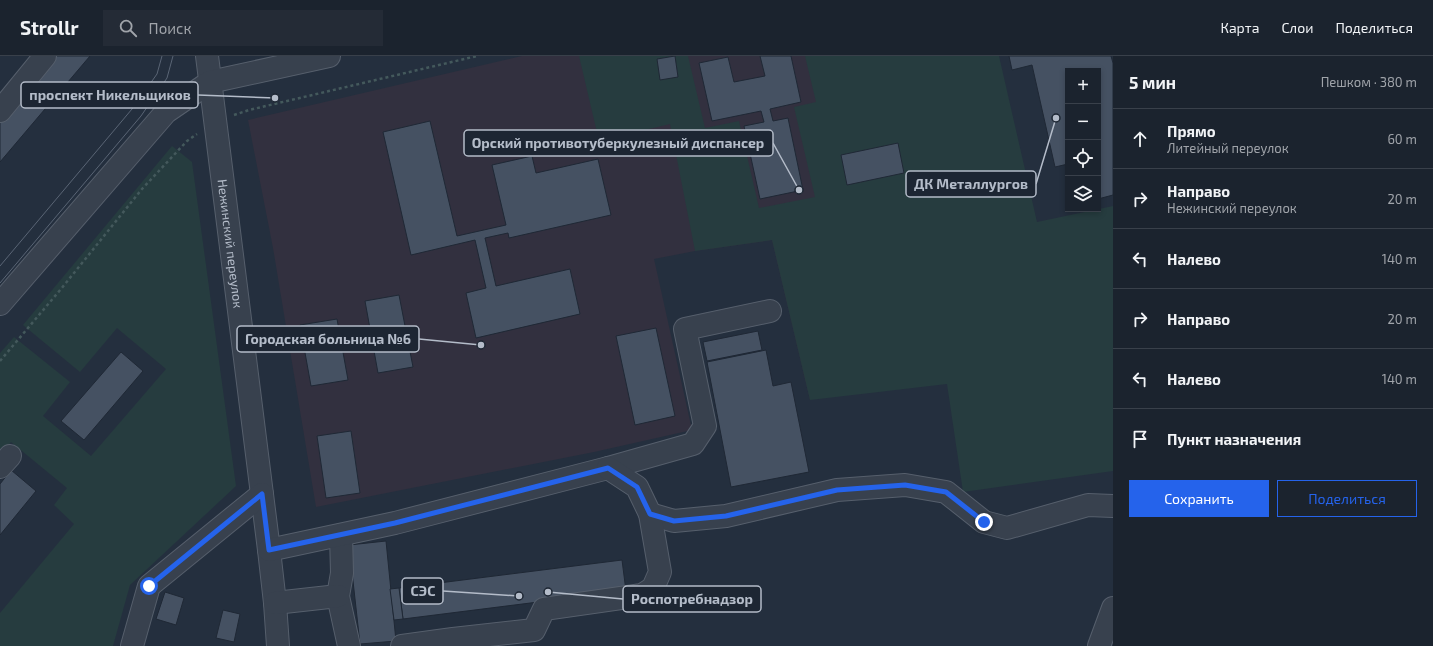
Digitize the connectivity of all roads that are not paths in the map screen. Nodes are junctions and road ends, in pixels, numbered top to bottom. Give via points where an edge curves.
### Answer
1 (45, 56) edge
2 (207, 56) edge
3 (330, 56) edge
4 (210, 82) junction
5 (0, 111) edge
6 (0, 304) edge
7 (770, 311) dead end
8 (608, 468) junction
9 (262, 494) junction
10 (1113, 506) edge
11 (650, 514) junction
12 (341, 535) junction
13 (269, 550) junction
14 (338, 596) junction
15 (275, 604) junction
16 (1113, 608) edge
17 (453, 642) edge
18 (132, 646) edge
19 (278, 646) edge
20 (349, 646) edge
21 (402, 646) edge
22 (1098, 646) edge

1 - 5 street
2 - 4 street, Нежинский переулок
3 - 4 street
4 - 6 street via 166,112
4 - 9 street, Нежинский переулок
7 - 8 street via 685,329 705,426 693,444
8 - 11 street via 637,487
8 - 12 street
9 - 13 street, Нежинский переулок
9 - 18 street via 149,586
10 - 11 street via 1088,505 1007,528 984,522 946,492 905,485 837,490 726,516 674,521
11 - 17 street via 660,572 653,588 642,595 544,609 534,630
12 - 13 street
12 - 14 street via 342,573
13 - 15 street, Нежинский переулок
14 - 15 street
14 - 20 street
15 - 19 street, Нежинский переулок
16 - 22 street
17 - 21 street

